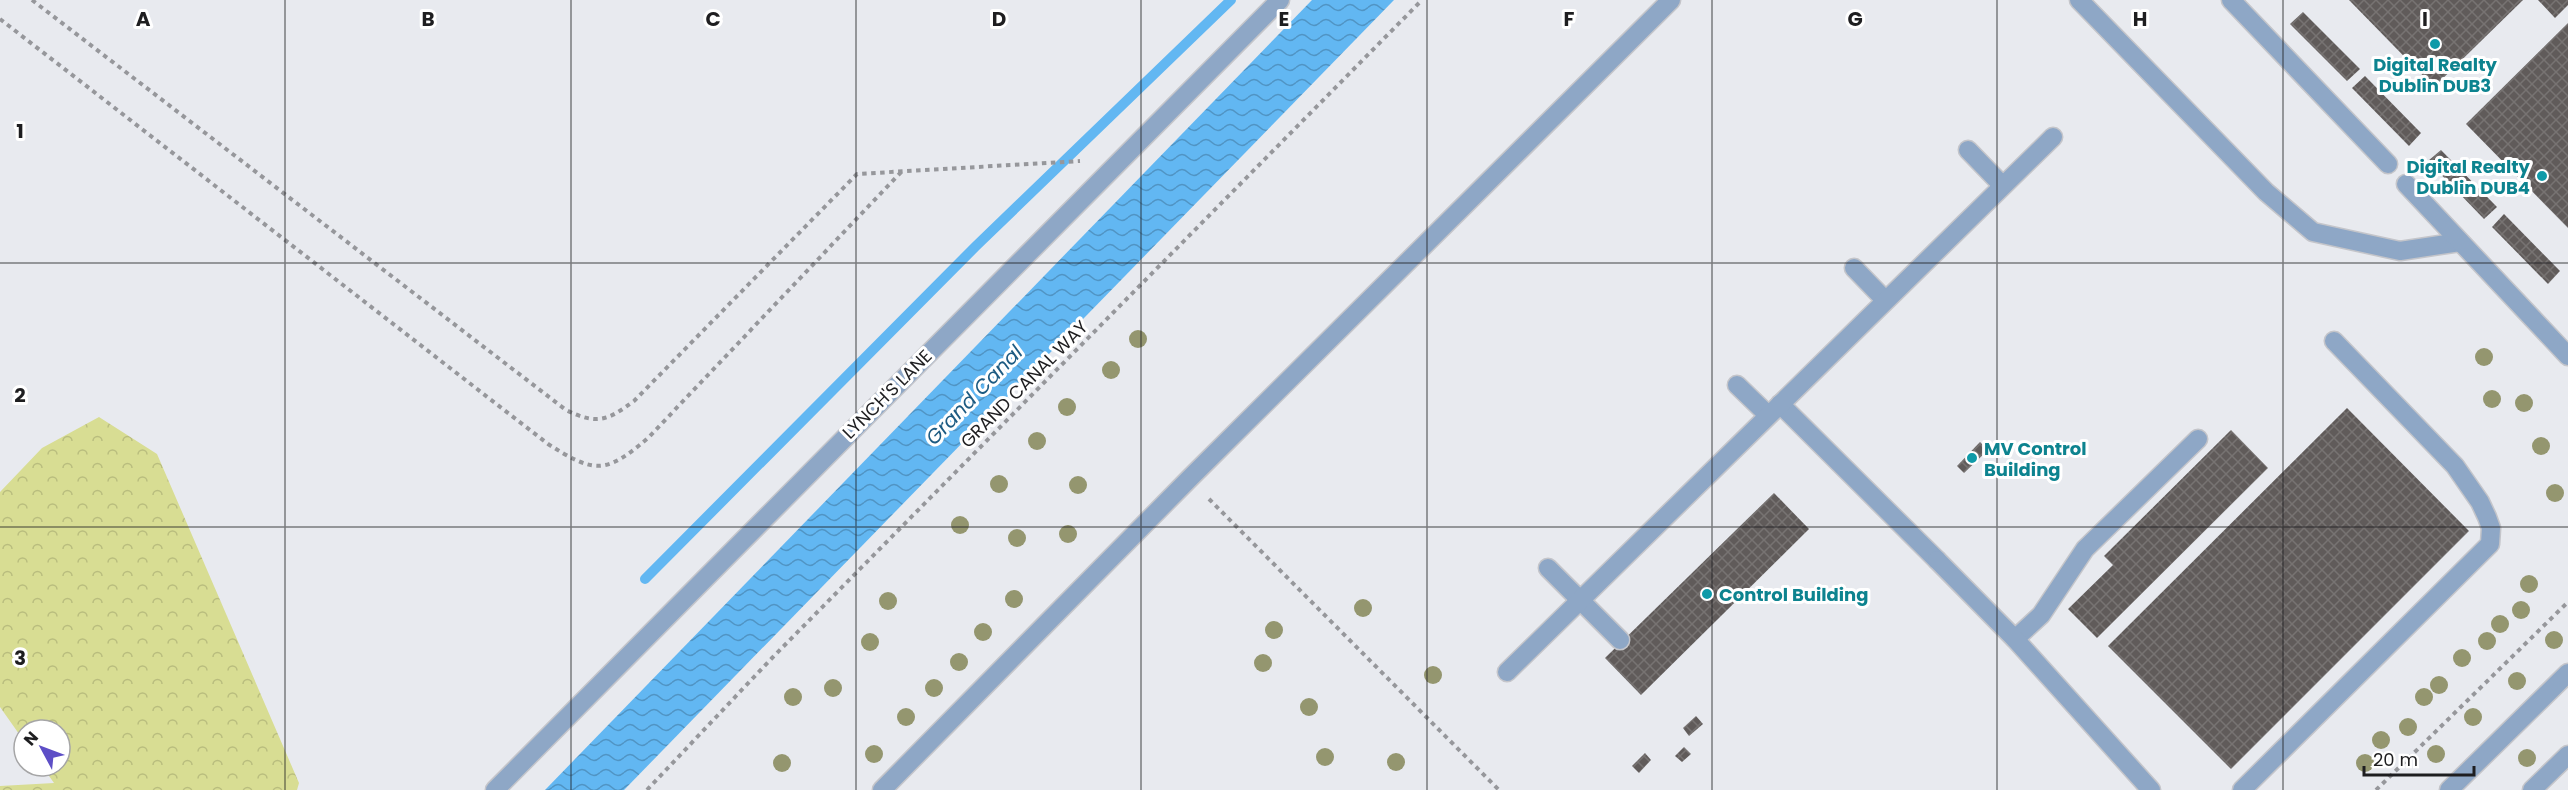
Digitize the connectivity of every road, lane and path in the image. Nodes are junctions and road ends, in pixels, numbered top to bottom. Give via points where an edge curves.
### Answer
1 (32, 0) edge
2 (1280, 0) edge
3 (1422, 0) edge
4 (1671, 0) edge
5 (2079, 0) edge
6 (2231, 0) edge
7 (0, 19) edge
8 (2053, 137) dead end
9 (1968, 150) dead end
10 (1088, 160) dead end
11 (2388, 164) dead end
12 (903, 170) junction
13 (2406, 184) dead end
14 (2002, 185) junction
15 (2460, 242) junction
16 (1854, 268) dead end
17 (1885, 300) junction
18 (2334, 341) dead end
19 (2568, 356) edge
20 (1737, 385) dead end
21 (1774, 410) junction
22 (2198, 439) dead end
23 (1190, 478) junction
24 (1548, 568) dead end
25 (1580, 600) junction
26 (2568, 602) edge
27 (2015, 639) junction
28 (1620, 640) dead end
29 (1507, 672) dead end
30 (2568, 673) edge
31 (2568, 756) edge
32 (495, 790) edge
33 (647, 790) edge
34 (882, 790) edge
35 (1499, 790) edge
36 (2151, 790) edge
37 (2242, 790) edge
38 (2376, 790) edge
39 (2449, 790) edge
40 (2532, 790) edge

1 - 12 path via 566,410 582,418 598,421 634,402 857,174
2 - 32 street, LYNCH'S LANE
3 - 33 path, GRAND CANAL WAY via 772,658
4 - 23 street
5 - 15 street via 2266,192 2313,232 2400,251
6 - 11 street
7 - 12 path via 548,444 591,466 611,465 648,438
8 - 14 street
9 - 14 street
10 - 12 path
13 - 15 street
14 - 17 street
15 - 19 street
16 - 17 street
17 - 21 street
18 - 37 street via 2455,466 2484,509 2491,528 2490,544
20 - 21 street
21 - 25 street
21 - 27 street
22 - 27 street via 2085,549 2041,615
23 - 34 street
23 - 35 path
24 - 25 street
25 - 28 street
25 - 29 street
26 - 38 path
27 - 36 street
30 - 39 street
31 - 40 street

